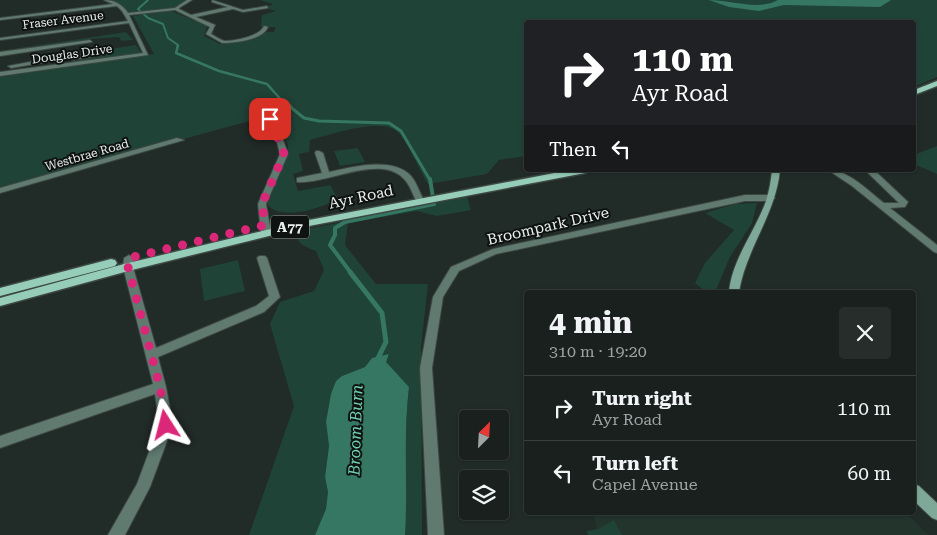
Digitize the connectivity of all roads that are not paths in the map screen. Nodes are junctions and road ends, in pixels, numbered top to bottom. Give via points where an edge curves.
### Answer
1 (106, 0) edge
2 (190, 0) edge
3 (213, 1) dead end
4 (116, 4) junction
5 (24, 7) dead end
6 (267, 7) dead end
7 (232, 8) junction
8 (176, 9) junction
9 (259, 9) junction
10 (270, 13) dead end
11 (128, 14) junction
12 (25, 16) junction
13 (191, 16) junction
14 (0, 19) edge
15 (129, 22) junction
16 (266, 27) dead end
17 (0, 39) edge
18 (90, 41) dead end
19 (69, 44) junction
20 (11, 52) junction
21 (0, 54) edge
22 (100, 54) dead end
23 (73, 57) junction
24 (77, 64) junction
25 (12, 69) junction
26 (0, 70) edge
27 (0, 74) edge
28 (937, 83) edge
29 (937, 92) edge
30 (916, 94) edge
31 (916, 95) edge
32 (270, 119) dead end
33 (180, 140) dead end
34 (319, 153) dead end
35 (539, 172) edge
36 (571, 172) edge
37 (776, 172) edge
38 (836, 172) edge
39 (871, 172) edge
40 (326, 175) junction
41 (300, 180) dead end
42 (506, 181) junction
43 (0, 191) edge
44 (418, 197) junction
45 (770, 198) junction
46 (883, 206) junction
47 (265, 229) junction
48 (937, 250) edge
49 (262, 258) dead end
50 (128, 262) junction
51 (734, 290) edge
52 (0, 292) edge
53 (0, 302) edge
54 (151, 355) junction
55 (160, 387) junction
56 (0, 442) edge
57 (916, 493) edge
58 (937, 514) edge
59 (116, 535) edge
60 (436, 535) edge

1 - 4 street
2 - 8 street
3 - 7 street
4 - 11 street
4 - 12 street
5 - 12 street
6 - 9 street
7 - 9 street via 243,11
7 - 13 street
8 - 11 street
8 - 13 street
9 - 10 street
11 - 15 street
12 - 14 street
13 - 16 street via 213,26 208,34 222,42 257,36
15 - 17 street, Fraser Avenue
15 - 24 street, Douglas Drive via 146,54
18 - 19 street
19 - 20 street
19 - 23 street
20 - 21 street
20 - 25 street
22 - 23 street
23 - 24 street
23 - 25 street
24 - 25 street, Douglas Drive
25 - 26 street
25 - 27 street, Douglas Drive
28 - 30 main road
29 - 31 main road
32 - 47 street via 284,154 262,204
33 - 43 street, Westbrae Road
34 - 40 street
35 - 42 main road, Ayr Road / A77
36 - 42 main road, Ayr Road / A77
37 - 45 street
38 - 46 street
39 - 46 street via 904,202 902,205
40 - 41 street
40 - 44 street via 374,167 401,171
42 - 44 main road, Ayr Road / A77
44 - 47 main road, Ayr Road / A77
45 - 51 street
45 - 60 street, Broompark Drive via 745,198 493,252 451,273 438,297 426,368
46 - 48 street
47 - 50 main road, Ayr Road / A77
49 - 54 street via 275,297 272,301
50 - 52 main road, Ayr Road / A77
50 - 53 main road, Ayr Road / A77
50 - 54 street
54 - 55 street
55 - 56 street
55 - 59 street via 166,425 143,487
57 - 58 street

